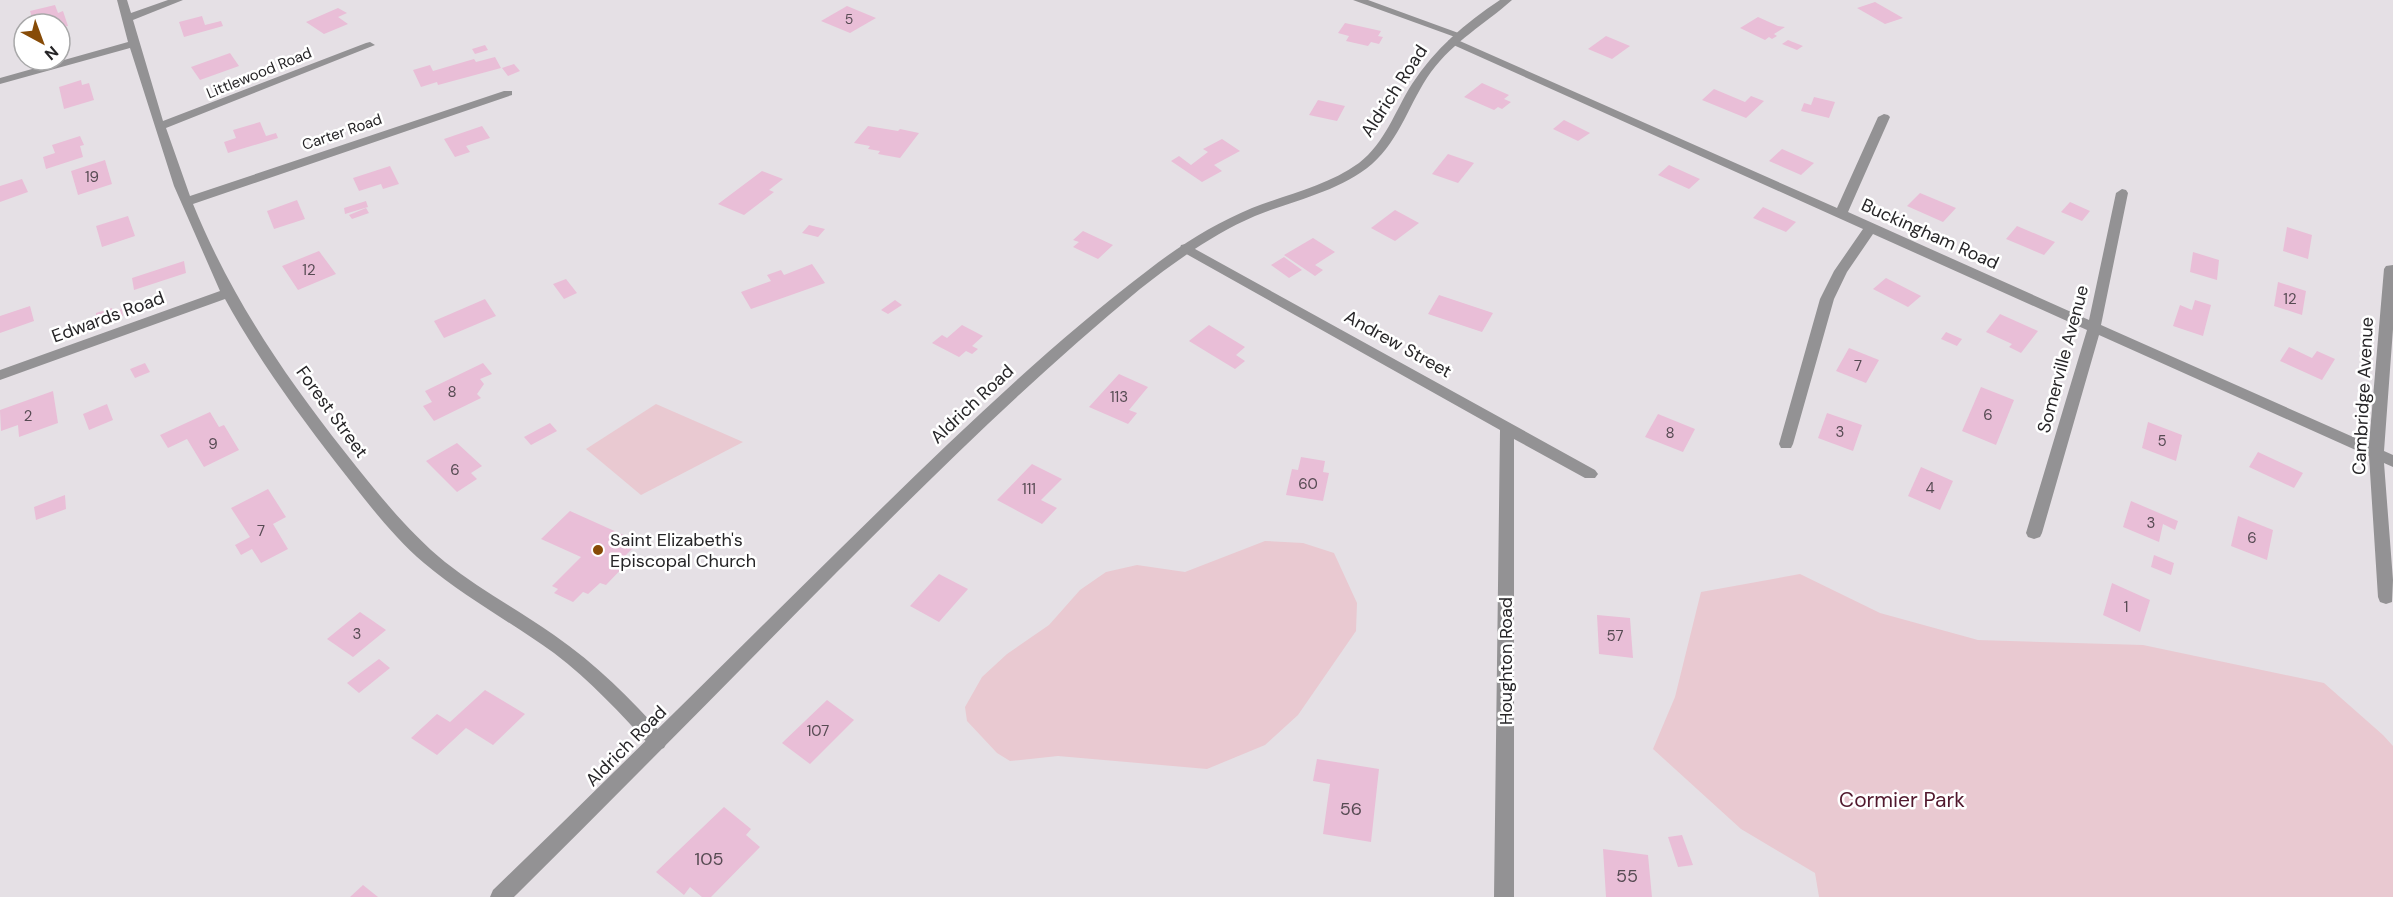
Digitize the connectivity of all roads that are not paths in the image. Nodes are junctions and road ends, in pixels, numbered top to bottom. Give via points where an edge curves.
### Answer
1 (122, 0) edge
2 (178, 0) edge
3 (1358, 0) edge
4 (1507, 0) edge
5 (127, 18) junction
6 (1456, 38) junction
7 (135, 43) junction
8 (370, 45) dead end
9 (0, 81) edge
10 (508, 93) dead end
11 (1884, 117) dead end
12 (159, 127) junction
13 (2122, 193) dead end
14 (186, 202) junction
15 (1841, 214) junction
16 (1871, 226) junction
17 (1186, 248) junction
18 (2391, 269) dead end
19 (228, 293) junction
20 (2094, 328) junction
21 (0, 375) edge
22 (1507, 426) junction
23 (1786, 444) dead end
24 (2376, 454) junction
25 (2393, 461) edge
26 (1590, 474) dead end
27 (2034, 533) dead end
28 (2386, 597) dead end
29 (658, 742) junction
30 (500, 897) edge
31 (1504, 897) edge

1 - 5 street, Forest Street
2 - 5 street
3 - 6 street, Buckingham Road
4 - 6 street, Aldrich Road
5 - 7 street, Forest Street
6 - 15 street, Buckingham Road
6 - 17 street, Aldrich Road via 1418,83 1382,148 1365,164 1336,180 1242,217
7 - 9 street
7 - 12 street, Forest Street
8 - 12 street, Littlewood Road
10 - 14 street, Carter Road
11 - 15 street
12 - 14 street, Forest Street
13 - 20 street, Somerville Avenue
14 - 19 street, Forest Street
15 - 16 street, Buckingham Road
16 - 20 street, Buckingham Road
16 - 23 street via 1827,299
17 - 22 street, Andrew Street
17 - 29 street, Aldrich Road via 1096,318 974,429
18 - 24 street, Cambridge Avenue
19 - 21 street, Edwards Road
19 - 29 street, Forest Street via 308,415 379,507 412,542 440,567 583,666
20 - 24 street, Buckingham Road
20 - 27 street, Somerville Avenue
22 - 26 street, Andrew Street
22 - 31 street, Houghton Road
24 - 25 street, Buckingham Road
24 - 28 street, Cambridge Avenue
29 - 30 street, Aldrich Road

